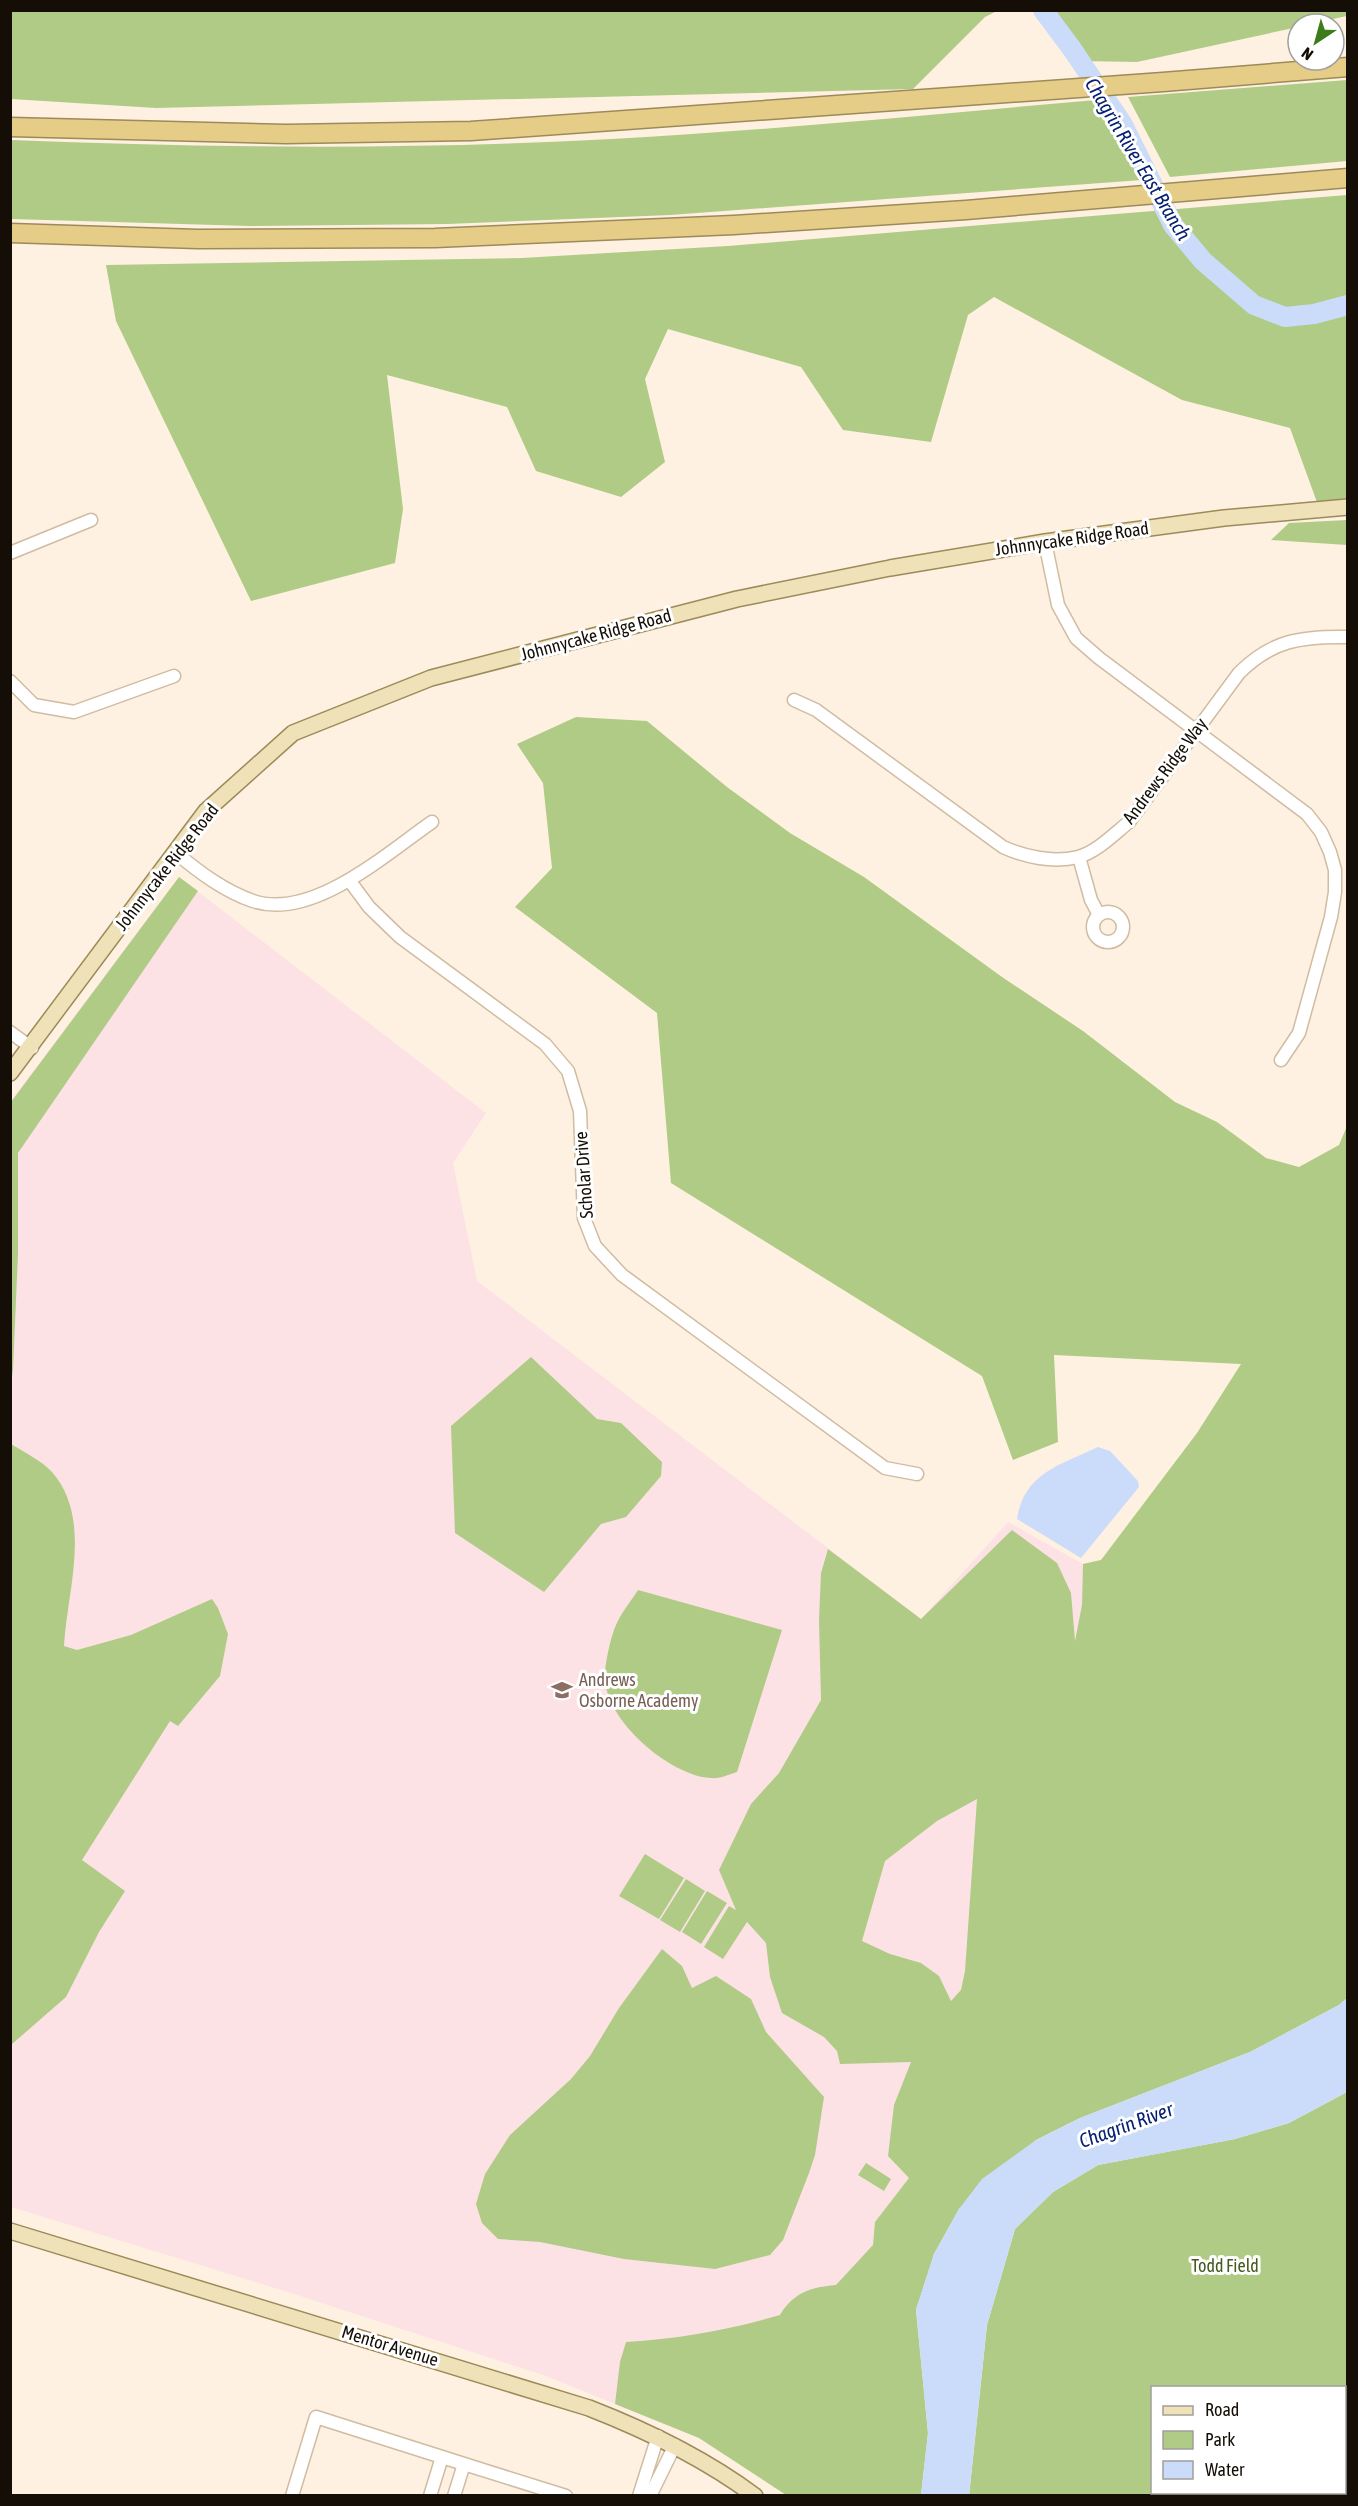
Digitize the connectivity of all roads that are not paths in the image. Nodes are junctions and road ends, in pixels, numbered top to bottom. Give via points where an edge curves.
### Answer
1 (1347, 66) edge
2 (10, 127) edge
3 (1347, 178) edge
4 (10, 233) edge
5 (1347, 507) edge
6 (91, 520) dead end
7 (1045, 542) junction
8 (10, 553) edge
9 (1347, 637) edge
10 (174, 676) dead end
11 (10, 681) edge
12 (794, 700) dead end
13 (1196, 731) junction
14 (432, 822) dead end
15 (176, 853) junction
16 (1078, 857) junction
17 (349, 880) junction
18 (1099, 915) dead end
19 (10, 1032) edge
20 (32, 1048) junction
21 (1281, 1060) dead end
22 (10, 1073) edge
23 (917, 1474) dead end
24 (10, 2231) edge
25 (658, 2436) junction
26 (675, 2445) junction
27 (442, 2457) junction
28 (464, 2464) junction
29 (292, 2496) edge
30 (430, 2496) edge
31 (454, 2496) edge
32 (566, 2496) edge
33 (639, 2496) edge
34 (650, 2496) edge
35 (755, 2496) edge

1 - 2 highway via 471,131 286,134
3 - 4 highway via 734,225 435,238 198,239
5 - 7 main road, Johnnycake Ridge Road via 1224,518
6 - 8 street
7 - 13 street via 1058,605 1076,638
7 - 15 main road, Johnnycake Ridge Road via 737,598 431,678 293,733 206,811
9 - 13 street, Andrews Ridge Way via 1301,639 1276,645 1255,657
10 - 11 street via 74,712 34,705
12 - 16 street, Andrews Ridge Way via 816,710 1003,847 1029,857
13 - 16 street, Andrews Ridge Way via 1129,822 1106,842
13 - 21 street via 1307,814 1321,832 1335,870 1331,917 1299,1033
14 - 17 street
15 - 17 street via 225,889 255,902 288,905
15 - 20 main road, Johnnycake Ridge Road
16 - 18 street
17 - 23 street, Scholar Drive via 369,907 400,937 545,1044 568,1071 580,1112 584,1218 595,1246 615,1267 885,1468
19 - 20 street
20 - 22 main road, Johnnycake Ridge Road
24 - 25 main road, Mentor Avenue via 590,2408
25 - 26 main road, Mentor Avenue
25 - 33 street
26 - 34 street
26 - 35 main road, Mentor Avenue
27 - 28 street
27 - 29 street via 316,2417
27 - 30 street
28 - 31 street
28 - 32 street

